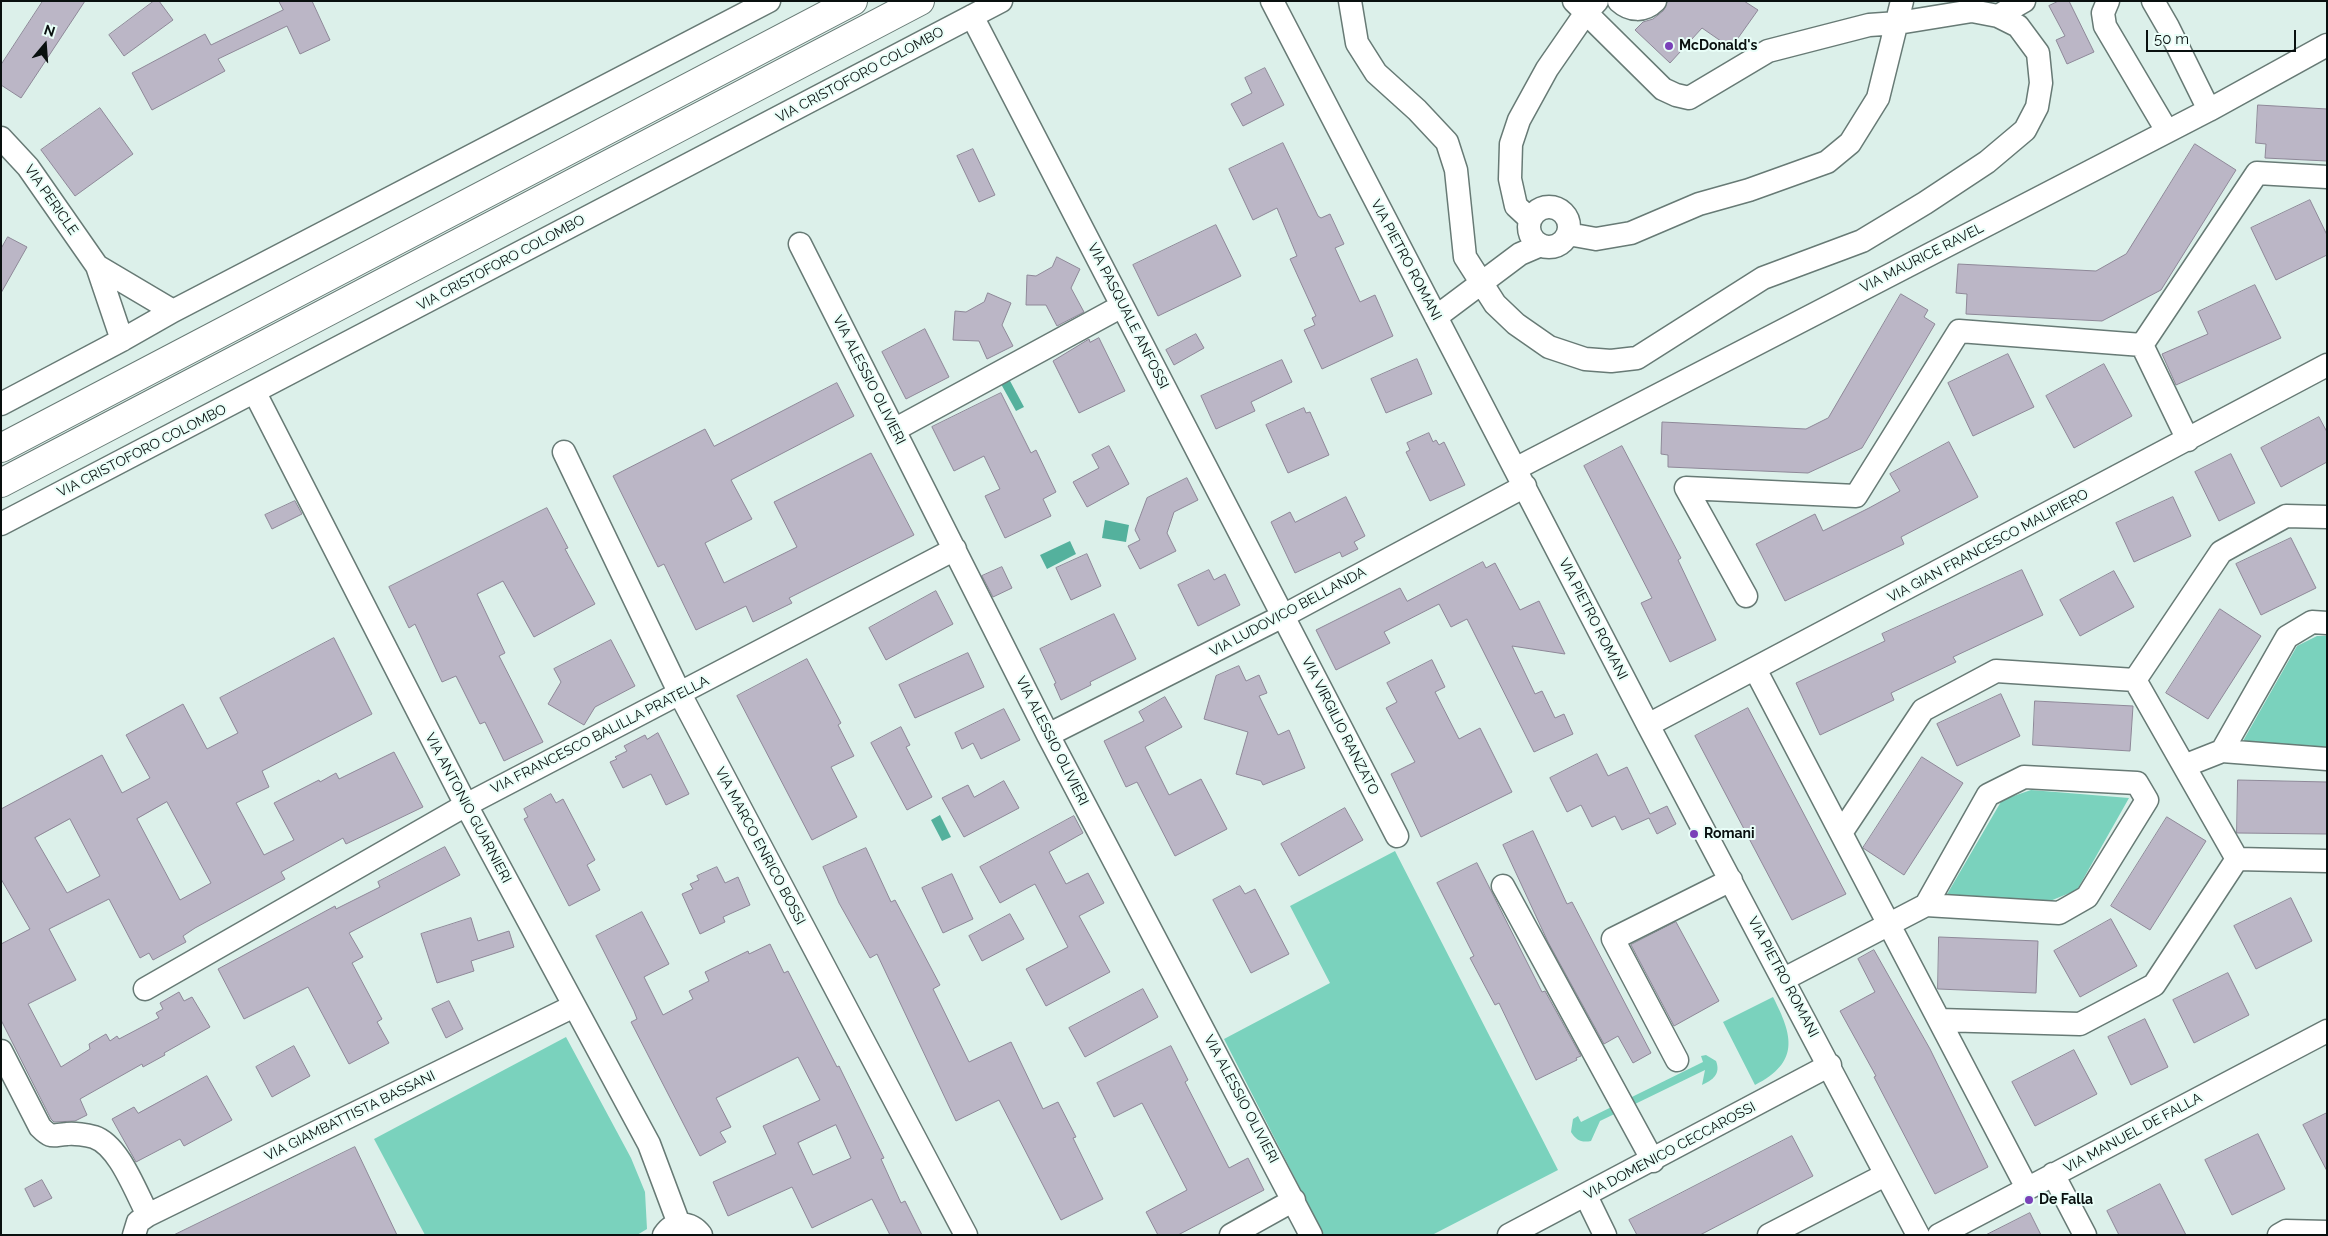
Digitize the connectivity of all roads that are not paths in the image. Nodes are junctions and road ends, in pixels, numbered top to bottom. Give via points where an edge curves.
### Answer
1 (769, 1) edge
2 (852, 1) edge
3 (920, 1) edge
4 (1000, 1) edge
5 (1272, 1) edge
6 (1350, 1) edge
7 (1619, 1) edge
8 (1654, 1) edge
9 (2024, 1) edge
10 (2108, 1) edge
11 (2153, 1) edge
12 (1585, 6) edge
13 (1901, 7) edge
14 (972, 16) junction
15 (1998, 16) junction
16 (2327, 45) edge
17 (2209, 110) junction
18 (2167, 131) junction
19 (1, 138) edge
20 (2327, 177) edge
21 (1530, 219) junction
22 (1568, 234) junction
23 (800, 244) dead end
24 (1541, 245) junction
25 (97, 266) junction
26 (1482, 284) junction
27 (1122, 306) junction
28 (173, 311) junction
29 (1436, 317) junction
30 (122, 340) junction
31 (2142, 345) junction
32 (2327, 366) edge
33 (255, 393) junction
34 (1, 404) edge
35 (894, 430) junction
36 (2188, 440) junction
37 (1, 448) edge
38 (564, 452) dead end
39 (1520, 477) junction
40 (1, 483) edge
41 (2327, 517) edge
42 (1, 524) edge
43 (955, 549) junction
44 (1746, 596) dead end
45 (1283, 616) junction
46 (2327, 623) edge
47 (1755, 669) junction
48 (2135, 680) junction
49 (680, 694) junction
50 (1648, 725) junction
51 (1048, 735) junction
52 (2222, 751) junction
53 (2327, 759) edge
54 (2184, 766) junction
55 (466, 805) junction
56 (1841, 833) junction
57 (1397, 836) dead end
58 (2237, 859) junction
59 (2327, 861) edge
60 (1731, 880) junction
61 (1503, 886) dead end
62 (1926, 904) junction
63 (1889, 924) junction
64 (1784, 979) junction
65 (145, 989) dead end
66 (574, 1006) junction
67 (1939, 1020) junction
68 (2327, 1031) edge
69 (1, 1050) edge
70 (1676, 1060) dead end
71 (1830, 1065) junction
72 (1652, 1160) junction
73 (2053, 1174) junction
74 (1885, 1176) junction
75 (2028, 1188) junction
76 (1586, 1196) junction
77 (1294, 1200) junction
78 (148, 1216) junction
79 (671, 1229) edge
80 (2326, 1232) edge
81 (134, 1235) edge
82 (701, 1235) edge
83 (966, 1235) edge
84 (1231, 1235) edge
85 (1311, 1235) edge
86 (1509, 1235) edge
87 (1605, 1235) edge
88 (1769, 1235) edge
89 (1918, 1235) edge
90 (1938, 1235) edge
91 (2085, 1235) edge
92 (2279, 1235) edge

1 - 28 street
2 - 37 main road
3 - 40 main road
4 - 14 street, VIA CRISTOFORO COLOMBO
5 - 29 street, VIA PIETRO ROMANI
6 - 26 street via 1356,43 1376,73 1446,142 1456,170 1465,258
7 - 8 street via 1642,10
9 - 15 street
10 - 18 street via 2103,13 2105,26
11 - 17 street
12 - 13 street via 1663,89 1689,98 1768,51 1869,25
12 - 21 street via 1519,120 1511,144 1510,179 1516,206
13 - 15 street via 1972,11
13 - 22 street via 1878,98 1850,143 1827,162 1699,204 1631,233 1596,239
14 - 27 street, VIA PASQUALE ANFOSSI
14 - 33 street, VIA CRISTOFORO COLOMBO
15 - 26 street via 2018,26 2038,53 2041,84 2037,107 2025,130 1980,167 1862,241 1763,278 1637,358 1585,359 1549,347 1516,324 1495,304
16 - 17 street, VIA MAURICE RAVEL
17 - 18 street, VIA MAURICE RAVEL
18 - 39 street, VIA MAURICE RAVEL
19 - 25 street, VIA PERICLE via 28,166
20 - 31 street via 2257,173
21 - 22 street via 1546,206 1560,209 1568,220
21 - 24 street via 1529,231
22 - 24 street via 1559,244
23 - 35 street, VIA ALESSIO OLIVIERI
24 - 26 street via 1520,254
25 - 28 street, VIA PERICLE
25 - 30 street, VIA PERICLE
26 - 29 street
27 - 35 street
27 - 45 street, VIA PASQUALE ANFOSSI
28 - 30 street
29 - 39 street, VIA PIETRO ROMANI
30 - 34 street
31 - 36 street
31 - 44 street via 1959,332 1856,496 1686,488
32 - 36 street, VIA GIAN FRANCESCO MALIPIERO
33 - 42 street, VIA CRISTOFORO COLOMBO
33 - 55 street, VIA ANTONIO GUARNIERI
35 - 43 street, VIA ALESSIO OLIVIERI
36 - 47 street, VIA GIAN FRANCESCO MALIPIERO
38 - 49 street, VIA MARCO ENRICO BOSSI
39 - 45 street, VIA LUDOVICO BELLANDA
39 - 50 street, VIA PIETRO ROMANI
41 - 48 street via 2286,516 2221,552
43 - 49 street, VIA FRANCESCO BALILLA PRATELLA
43 - 51 street, VIA ALESSIO OLIVIERI
45 - 51 street, VIA LUDOVICO BELLANDA
45 - 57 street, VIA VIRGILIO RANZATO
46 - 52 street via 2312,622 2287,637
47 - 50 street, VIA GIAN FRANCESCO MALIPIERO
47 - 56 street
48 - 54 street
48 - 56 street via 1996,671 1923,710
49 - 55 street, VIA FRANCESCO BALILLA PRATELLA
49 - 83 street, VIA MARCO ENRICO BOSSI
50 - 60 street, VIA PIETRO ROMANI
51 - 77 street, VIA ALESSIO OLIVIERI
52 - 53 street
52 - 54 street
54 - 58 street
55 - 65 street, VIA FRANCESCO BALILLA PRATELLA
55 - 66 street, VIA ANTONIO GUARNIERI
56 - 63 street
58 - 59 street
58 - 67 street via 2154,985 2080,1024
60 - 64 street, VIA PIETRO ROMANI
60 - 70 street via 1613,939
61 - 72 street
62 - 62 street via 2059,913 2087,897 2147,800 2137,783 2024,777 1988,795
62 - 63 street
63 - 64 street
63 - 67 street
64 - 71 street, VIA PIETRO ROMANI
66 - 78 street, VIA GIAMBATTISTA BASSANI
66 - 79 street, VIA ANTONIO GUARNIERI via 649,1144
67 - 75 street
68 - 73 street, VIA MANUEL DE FALLA
69 - 78 street via 40,1127 56,1137 67,1134 95,1138 115,1151
71 - 72 street, VIA DOMENICO CECCAROSSI
71 - 74 street, VIA PIETRO ROMANI
72 - 76 street, VIA DOMENICO CECCAROSSI
73 - 75 street, VIA MANUEL DE FALLA
73 - 91 street
74 - 88 street
74 - 89 street, VIA PIETRO ROMANI
75 - 90 street, VIA MANUEL DE FALLA
76 - 86 street, VIA DOMENICO CECCAROSSI
76 - 87 street
77 - 84 street
77 - 85 street, VIA ALESSIO OLIVIERI
78 - 81 street, VIA GIAMBATTISTA BASSANI via 138,1222
79 - 82 street via 695,1228
80 - 92 street via 2286,1231

